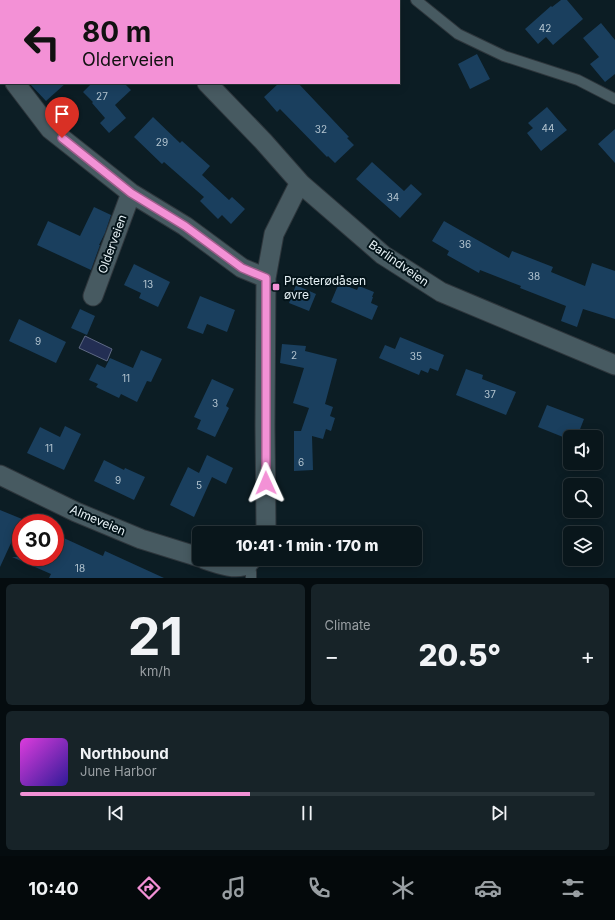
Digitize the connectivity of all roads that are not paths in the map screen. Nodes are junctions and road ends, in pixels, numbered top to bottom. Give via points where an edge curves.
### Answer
1 (416, 0) edge
2 (16, 84) edge
3 (208, 84) edge
4 (615, 99) edge
5 (301, 184) junction
6 (131, 193) junction
7 (266, 278) junction
8 (93, 296) dead end
9 (615, 365) edge
10 (0, 475) edge
11 (266, 526) edge
12 (192, 555) edge
13 (232, 566) edge
14 (250, 567) edge

1 - 4 lane via 458,34 504,56 578,80
2 - 6 street via 50,129
3 - 5 street, Barlindveien
5 - 7 street via 274,234
5 - 9 street, Barlindveien via 383,255 441,292
6 - 7 street via 185,226 242,268
6 - 8 street, Olderveien
7 - 11 street
10 - 12 street, Almeveien via 76,512 141,539
13 - 14 street

